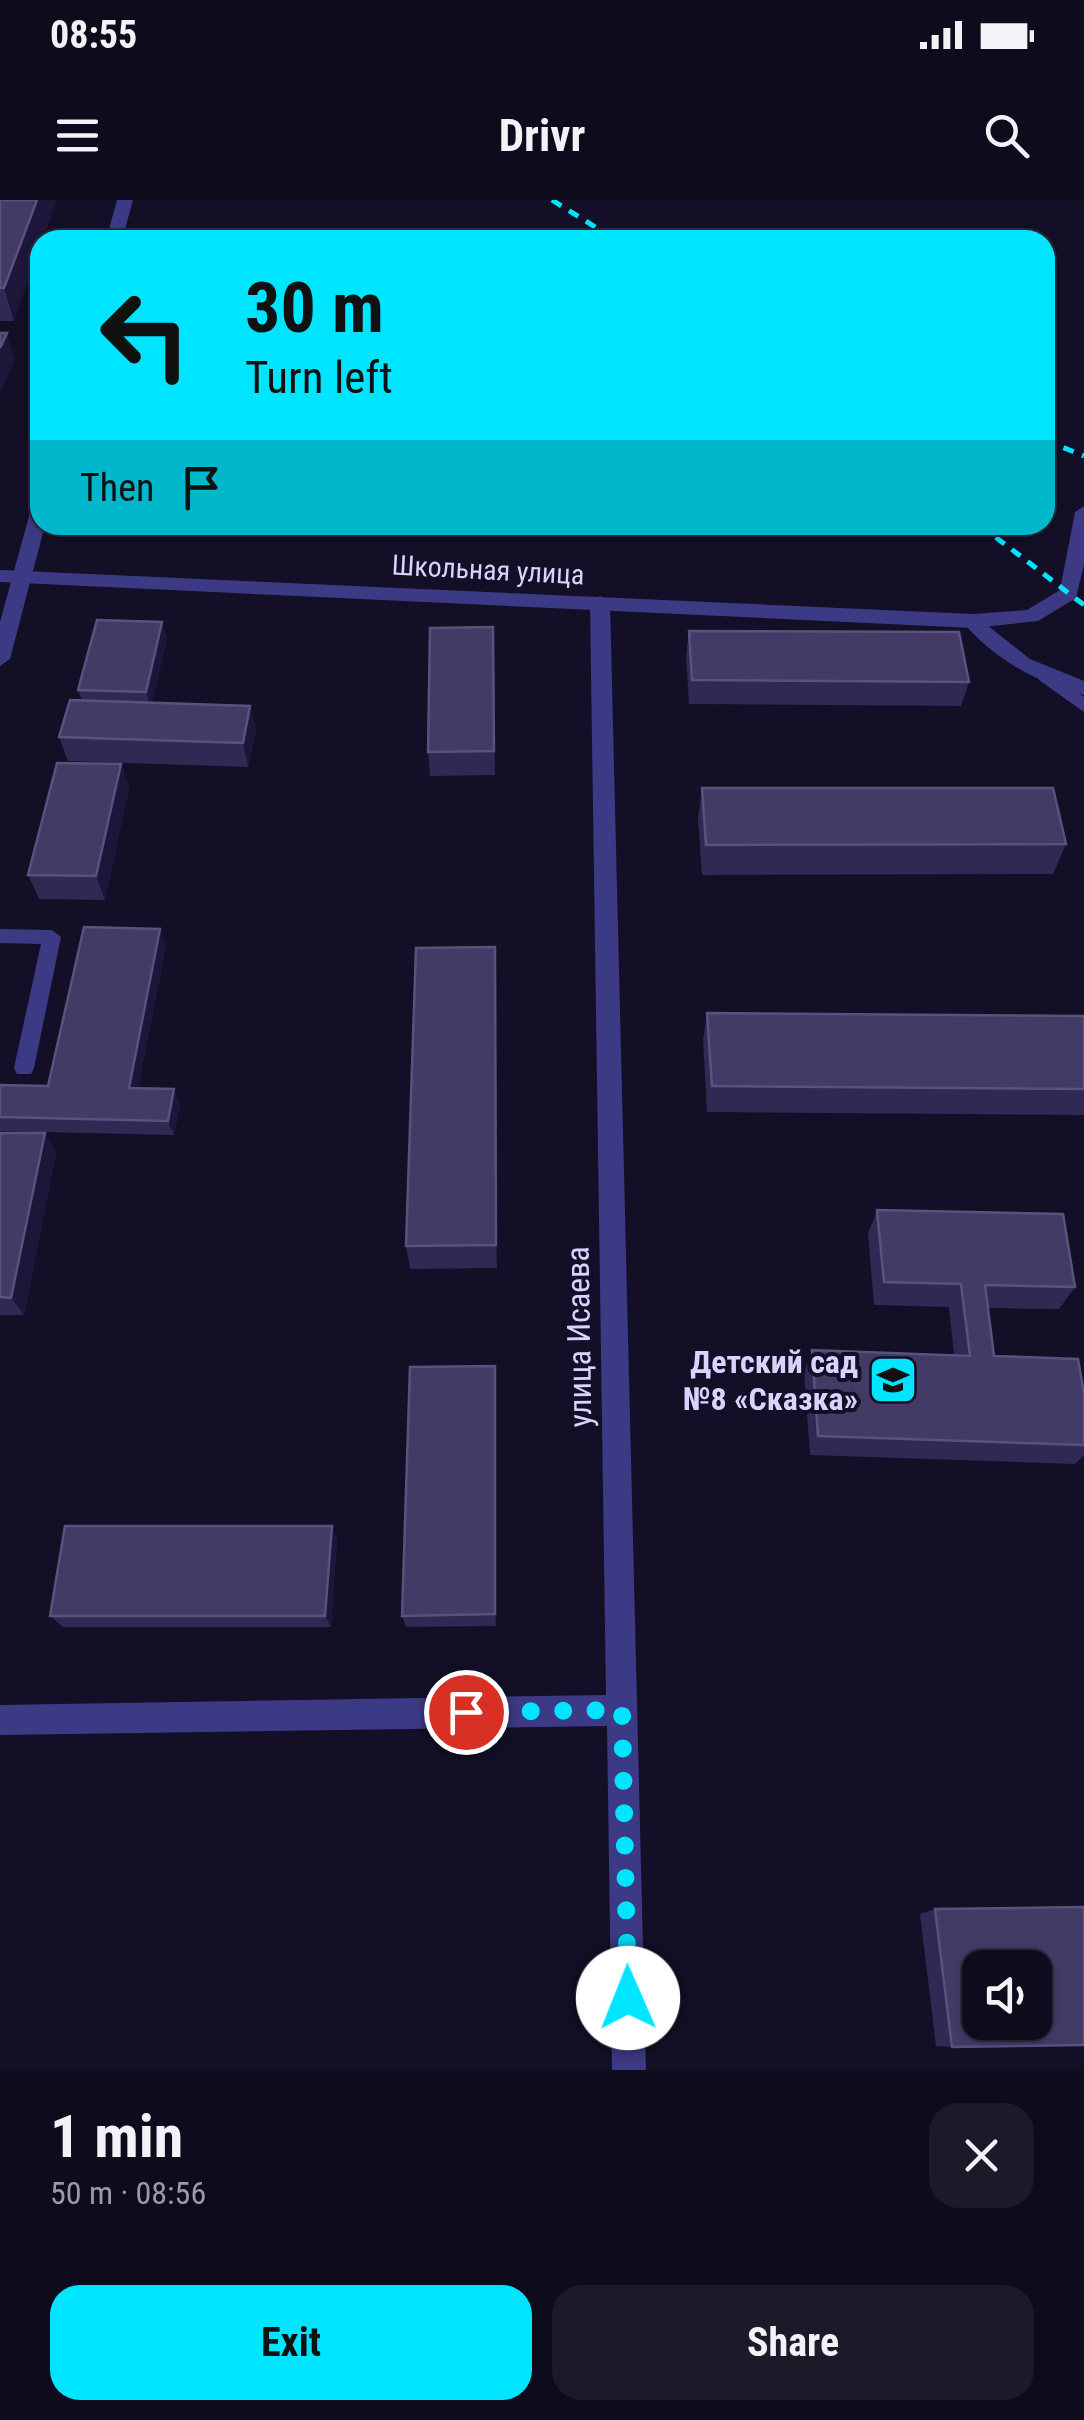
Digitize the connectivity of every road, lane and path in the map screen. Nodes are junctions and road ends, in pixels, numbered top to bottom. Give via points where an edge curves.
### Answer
1 (125, 200) edge
2 (117, 230) edge
3 (1084, 512) edge
4 (33, 535) edge
5 (1080, 555) edge
6 (0, 576) edge
7 (22, 576) junction
8 (600, 603) junction
9 (973, 621) junction
10 (0, 658) edge
11 (1044, 676) junction
12 (1084, 688) edge
13 (1084, 706) edge
14 (0, 936) edge
15 (24, 1068) dead end
16 (622, 1710) junction
17 (0, 1720) edge
18 (629, 2070) edge

1 - 2 street
3 - 5 street, Школьная улица
4 - 7 street
5 - 9 street, Школьная улица via 1069,593 1031,616
6 - 7 street, Школьная улица
7 - 8 street, Школьная улица
7 - 10 street
8 - 9 street, Школьная улица
8 - 16 street, улица Исаева
9 - 11 street via 1000,652
11 - 12 street
11 - 13 lane
14 - 15 lane via 52,938
16 - 17 street
16 - 18 street, улица Исаева

